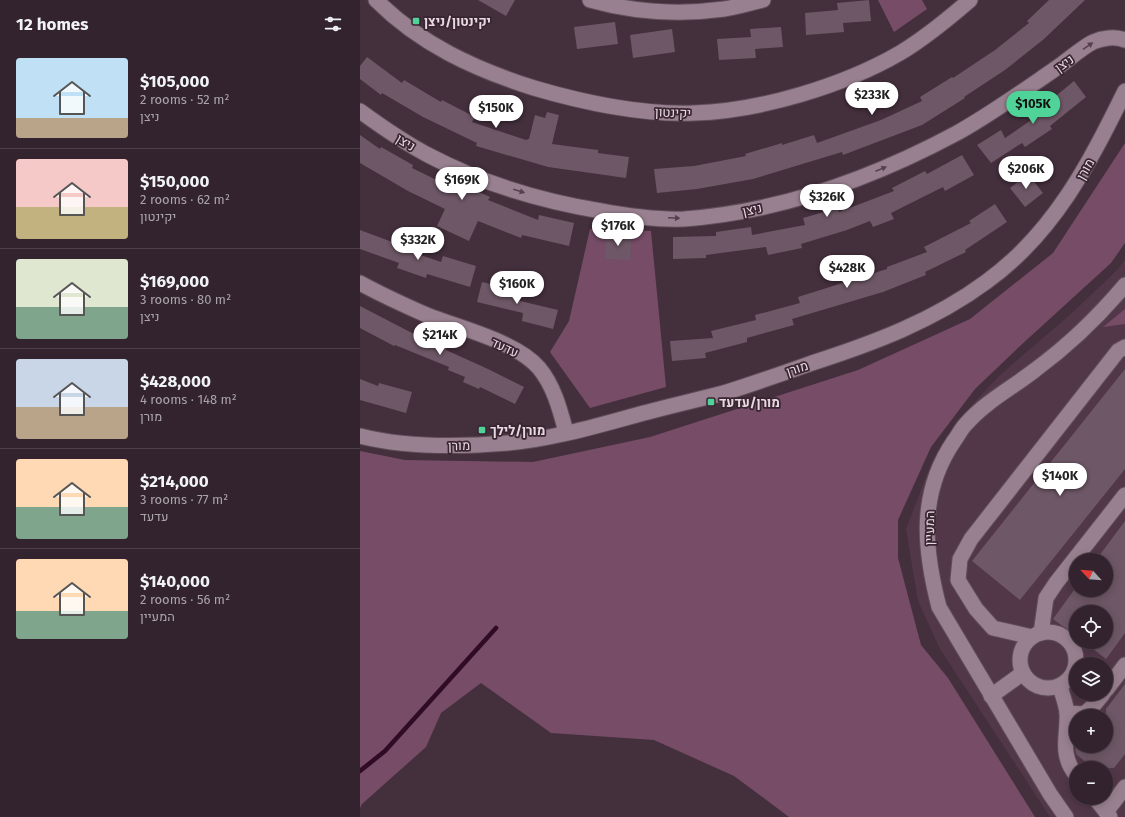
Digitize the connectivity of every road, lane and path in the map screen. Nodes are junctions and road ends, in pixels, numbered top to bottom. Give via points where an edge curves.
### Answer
1 (376, 0) edge
2 (590, 0) edge
3 (763, 0) edge
4 (970, 0) edge
5 (1125, 40) edge
6 (1125, 91) edge
7 (360, 111) edge
8 (360, 283) edge
9 (1125, 285) edge
10 (1125, 347) edge
11 (566, 432) junction
12 (360, 436) edge
13 (1125, 495) edge
14 (1037, 635) junction
15 (1125, 664) edge
16 (1023, 673) junction
17 (1113, 680) edge
18 (1060, 686) junction
19 (991, 696) junction
20 (1097, 701) edge
21 (1067, 714) junction
22 (1069, 764) edge
23 (1125, 787) edge
24 (1101, 805) edge
25 (1108, 814) edge
26 (1066, 817) edge

1 - 4 street, יקינטון via 396,19 437,47 482,69 523,84 567,98 608,106 656,112 694,113 782,99 864,72 932,32
2 - 3 street via 635,10 684,11 724,9
7 -> 5 street, ניצן via 430,156 516,191 567,205 624,215 682,219 736,212 847,183 896,163 958,132 1011,100 1092,43 1110,38
6 - 11 street, מורן via 1073,190 1046,225 988,281 958,301 873,343 727,392
8 - 11 street, עדעד via 375,292 523,354 538,367 549,382 558,401
9 - 19 street, המעיין via 1099,316 1064,347 989,402 965,424 948,450 933,482 928,511 928,542 931,574 939,607
10 - 14 street via 1118,351 971,539 960,559 958,580 994,628
11 - 12 street, מורן via 509,443 459,446 407,444
13 - 14 street via 1046,598
14 - 16 street via 1026,643 1021,652
14 - 18 street via 1050,632 1059,634 1072,646 1076,664 1068,680
15 - 17 street
16 - 18 street via 1033,684 1042,688
16 - 19 street
18 - 21 street
19 - 26 street, המעיין
20 - 21 street via 1084,714
21 - 22 street via 1064,745
23 - 25 street
24 - 25 street

